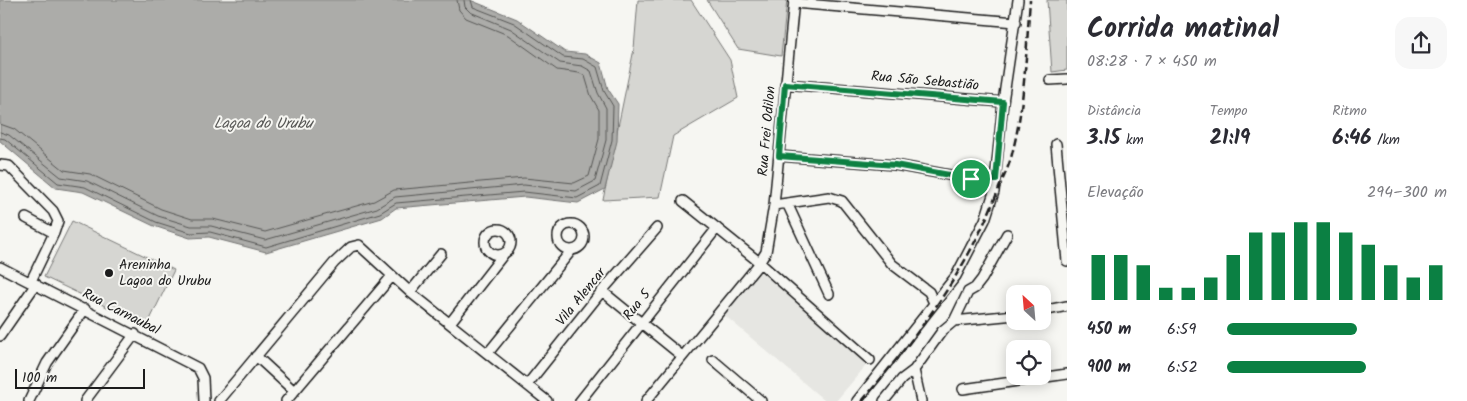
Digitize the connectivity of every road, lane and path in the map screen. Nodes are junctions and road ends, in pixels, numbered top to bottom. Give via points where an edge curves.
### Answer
1 (1018, 0) edge
2 (794, 2) edge
3 (1016, 22) junction
4 (1067, 79) edge
5 (1050, 80) dead end
6 (785, 84) junction
7 (1003, 102) junction
8 (1056, 144) dead end
9 (779, 156) junction
10 (0, 165) edge
11 (996, 180) junction
12 (684, 201) dead end
13 (786, 203) junction
14 (774, 205) junction
15 (26, 218) dead end
16 (657, 228) dead end
17 (717, 228) junction
18 (54, 233) junction
19 (1007, 234) dead end
20 (571, 250) dead end
21 (442, 254) dead end
22 (503, 255) dead end
23 (1067, 261) edge
24 (759, 262) junction
25 (0, 267) edge
26 (392, 276) junction
27 (33, 283) junction
28 (602, 291) junction
29 (410, 292) junction
30 (829, 294) dead end
31 (938, 298) junction
32 (1067, 306) edge
33 (85, 309) junction
34 (1051, 309) edge
35 (1006, 316) edge
36 (954, 321) junction
37 (450, 323) junction
38 (640, 323) junction
39 (135, 334) junction
40 (0, 336) edge
41 (488, 353) junction
42 (256, 356) junction
43 (682, 356) junction
44 (713, 360) dead end
45 (870, 360) dead end
46 (914, 370) junction
47 (1067, 374) edge
48 (527, 385) junction
49 (963, 388) dead end
50 (294, 391) junction
51 (29, 401) edge
52 (85, 401) edge
53 (204, 401) edge
54 (219, 401) edge
55 (286, 401) edge
56 (547, 401) edge
57 (580, 401) edge
58 (646, 401) edge
59 (761, 401) edge
60 (857, 401) edge
61 (884, 401) edge
62 (921, 401) edge

1 - 3 street
2 - 3 street
2 - 6 street, Rua Frei Odilon
3 - 7 street
4 - 5 street
6 - 7 street, Rua São Sebastião
6 - 9 street, Rua Frei Odilon
7 - 11 street
8 - 23 street
9 - 11 street via 895,165 971,179
9 - 14 street, Rua Frei Odilon
10 - 18 street via 9,166 52,211 58,221
11 - 31 street via 985,220 956,276
12 - 17 street
13 - 14 street
13 - 30 street
13 - 31 street via 829,197 842,201 892,264
14 - 24 street, Rua Frei Odilon via 766,252
15 - 18 street
16 - 28 street, Vila Alencar
17 - 24 street
17 - 38 street, Rua 5
18 - 27 street
19 - 36 street via 982,279 968,292
20 - 41 street
21 - 29 street
22 - 37 street
24 - 43 street, Rua Frei Odilon
24 - 45 street
25 - 27 street, Rua Carnaubal
26 - 29 street
26 - 42 street via 359,245 351,247
26 - 50 street
27 - 33 street, Rua Carnaubal
27 - 40 street
28 - 38 street
28 - 48 street, Vila Alencar
29 - 37 street
31 - 60 street
32 - 34 street
33 - 39 street, Rua Carnaubal
33 - 51 street via 47,363
35 - 36 street
36 - 46 street via 942,331
37 - 41 street
38 - 43 street
38 - 57 street, Rua 5
39 - 52 street
39 - 53 street, Rua Carnaubal via 198,368 203,378
41 - 48 street
42 - 50 street
42 - 54 street
43 - 58 street, Rua Frei Odilon
44 - 59 street
46 - 61 street
46 - 62 street
47 - 49 street
48 - 56 street
50 - 55 street

